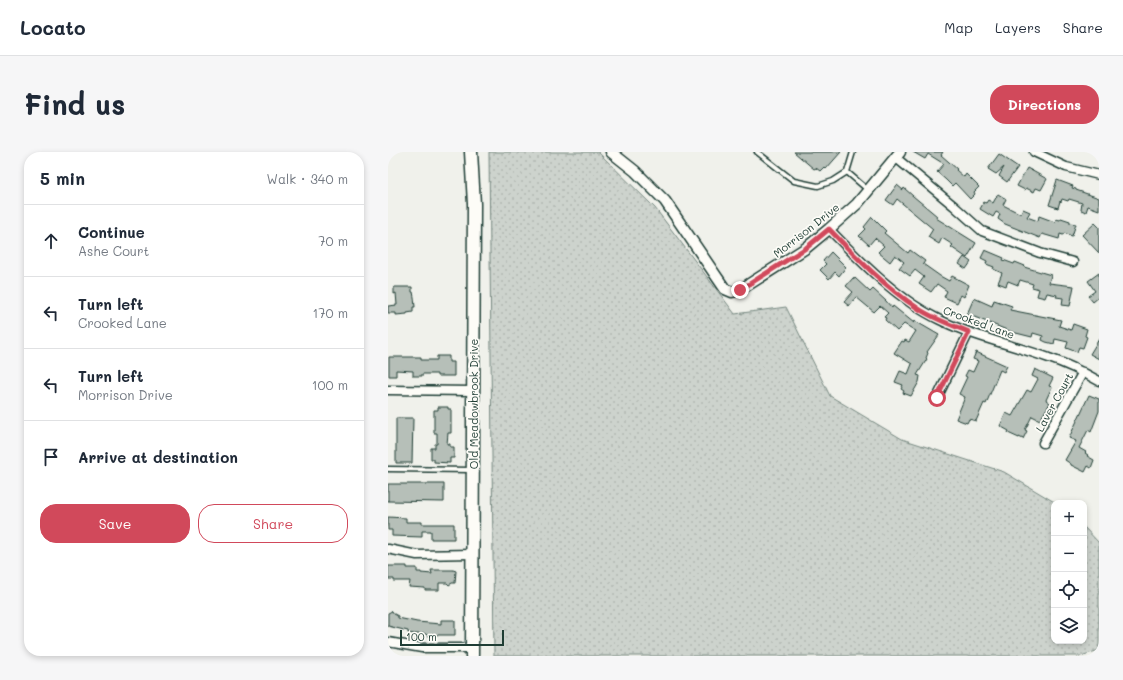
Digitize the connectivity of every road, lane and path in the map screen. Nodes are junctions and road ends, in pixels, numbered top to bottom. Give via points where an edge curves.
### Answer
1 (471, 152) edge
2 (611, 152) edge
3 (757, 152) edge
4 (853, 152) edge
5 (1034, 152) edge
6 (897, 155) edge
7 (847, 172) junction
8 (1099, 176) edge
9 (868, 191) junction
10 (829, 229) junction
11 (1073, 262) dead end
12 (969, 332) junction
13 (1083, 372) junction
14 (1099, 381) edge
15 (388, 390) edge
16 (472, 391) junction
17 (937, 398) dead end
18 (1043, 443) dead end
19 (388, 469) edge
20 (472, 470) junction
21 (388, 549) edge
22 (472, 554) junction
23 (388, 642) edge
24 (472, 652) edge

1 - 16 main road, Old Meadowbrook Drive via 474,204
2 - 10 street, Morrison Drive via 636,171 665,201 725,289 730,291 740,290 771,272
3 - 7 lane via 794,181 818,186 833,181
4 - 7 lane
5 - 8 street via 1066,167
6 - 9 street, Morrison Drive
6 - 11 street via 982,231 1040,253
7 - 9 lane
9 - 10 street, Morrison Drive
10 - 12 street, Crooked Lane via 877,277 919,309
12 - 13 street, Crooked Lane via 1050,358
12 - 17 street
13 - 14 street, Crooked Lane
13 - 18 street, Laver Court
15 - 16 street
16 - 20 main road, Old Meadowbrook Drive
19 - 20 lane
20 - 22 main road, Old Meadowbrook Drive
21 - 22 street via 417,555
22 - 24 main road, Old Meadowbrook Drive
23 - 24 street

